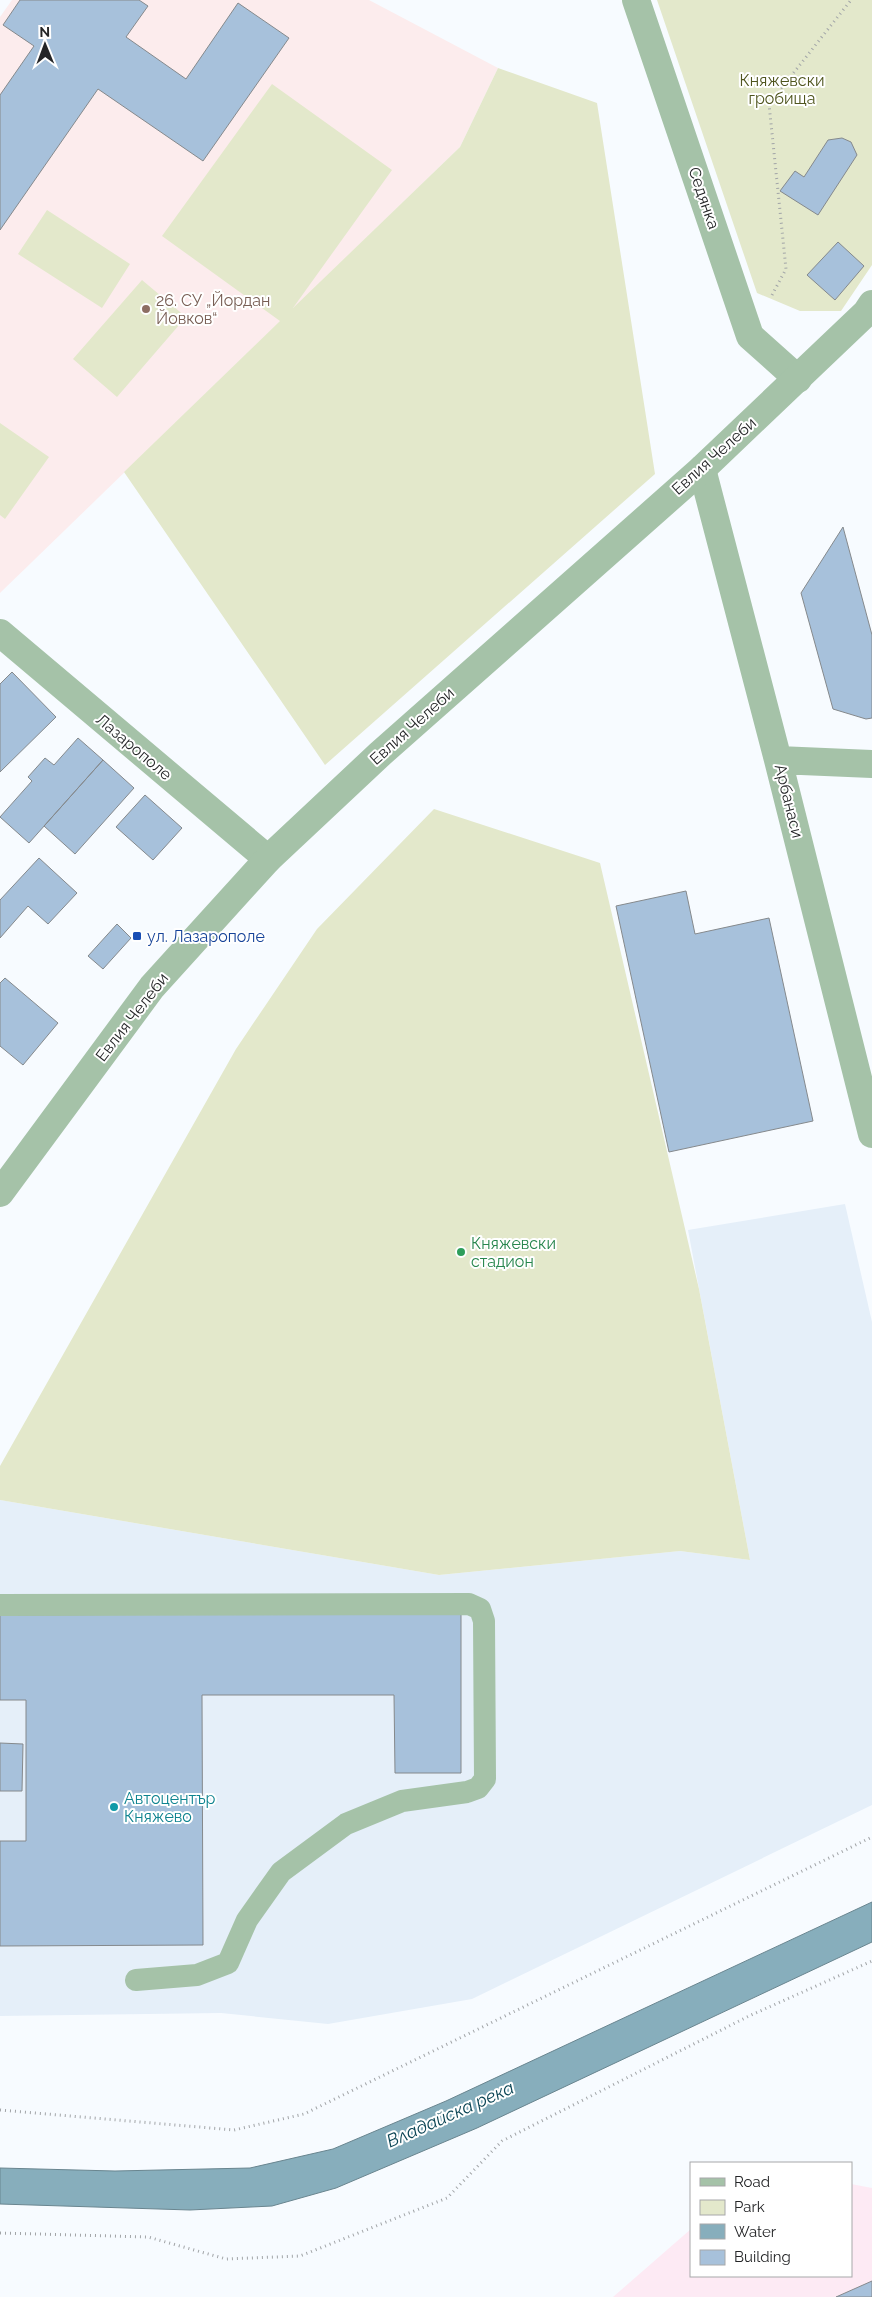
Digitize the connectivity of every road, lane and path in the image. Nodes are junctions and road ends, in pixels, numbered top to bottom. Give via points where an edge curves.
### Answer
1 (636, 0) edge
2 (851, 0) edge
3 (870, 312) edge
4 (750, 336) junction
5 (798, 379) junction
6 (702, 469) junction
7 (0, 633) edge
8 (778, 760) junction
9 (872, 764) edge
10 (268, 860) junction
11 (872, 1134) edge
12 (0, 1192) edge
13 (0, 1604) edge
14 (872, 1837) edge
15 (872, 1961) edge
16 (136, 1980) dead end
17 (0, 2110) edge
18 (0, 2232) edge

1 - 4 street, Седянка
2 - 4 path via 769,104 786,269
3 - 5 street, Евлия Челеби
4 - 5 street, Седянка
5 - 6 street, Евлия Челеби
6 - 8 street, Арбанаси
6 - 10 street, Евлия Челеби via 380,754
7 - 10 street, Лазарополе
8 - 9 street
8 - 11 street, Арбанаси
10 - 12 street, Евлия Челеби via 152,987
13 - 16 lane via 469,1604 480,1609 484,1621 485,1779 478,1788 402,1801 346,1824 281,1872 247,1920 228,1964 197,1975
14 - 17 path via 304,2114 234,2130
15 - 18 path via 749,2016 502,2141 447,2198 300,2256 226,2259 148,2237

